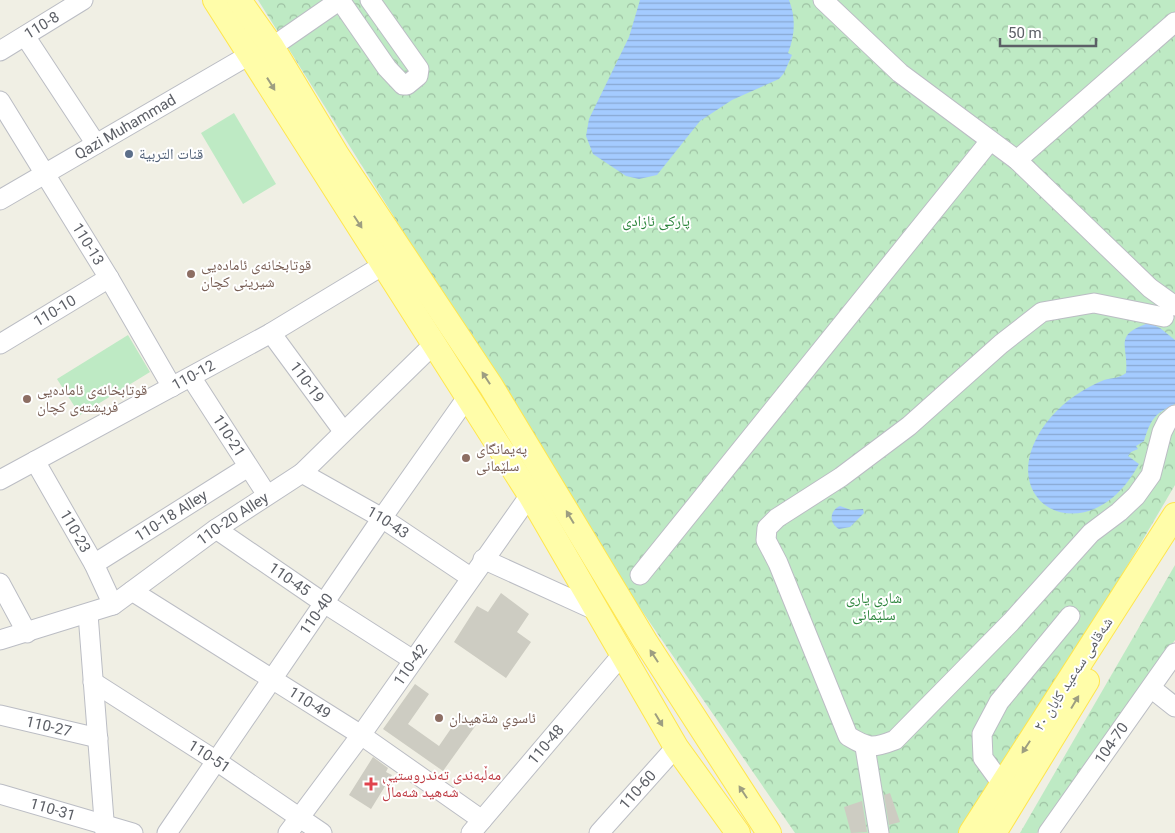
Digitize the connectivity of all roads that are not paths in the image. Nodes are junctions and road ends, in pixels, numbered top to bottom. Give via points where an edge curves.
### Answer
1 (82, 0) edge
2 (215, 0) edge
3 (239, 0) edge
4 (370, 0) edge
5 (823, 0) edge
6 (1175, 22) edge
7 (25, 36) junction
8 (0, 51) edge
9 (262, 51) junction
10 (0, 101) edge
11 (990, 140) junction
12 (96, 144) junction
13 (1017, 160) junction
14 (44, 174) junction
15 (0, 200) edge
16 (385, 264) junction
17 (109, 278) junction
18 (434, 300) junction
19 (415, 313) junction
20 (1171, 313) edge
21 (271, 333) junction
22 (0, 344) edge
23 (434, 344) junction
24 (191, 377) junction
25 (172, 388) junction
26 (468, 396) junction
27 (1175, 415) edge
28 (343, 431) junction
29 (35, 461) junction
30 (248, 466) junction
31 (302, 473) junction
32 (0, 480) edge
33 (267, 495) junction
34 (530, 495) junction
35 (1175, 515) edge
36 (382, 518) junction
37 (216, 529) junction
38 (1175, 538) edge
39 (483, 559) junction
40 (94, 564) junction
41 (640, 575) dead end
42 (470, 577) junction
43 (132, 592) junction
44 (3, 593) edge
45 (324, 603) junction
46 (113, 605) junction
47 (595, 610) junction
48 (88, 614) junction
49 (1070, 616) dead end
50 (27, 633) junction
51 (0, 640) edge
52 (1175, 653) edge
53 (621, 656) junction
54 (413, 660) junction
55 (271, 680) junction
56 (93, 682) junction
57 (1151, 688) junction
58 (1175, 706) edge
59 (0, 715) edge
60 (361, 735) junction
61 (98, 738) junction
62 (676, 747) junction
63 (865, 747) junction
64 (216, 760) junction
65 (1002, 784) junction
66 (0, 794) edge
67 (300, 818) junction
68 (476, 826) edge
69 (105, 828) edge
70 (134, 833) edge
71 (166, 833) edge
72 (288, 833) edge
73 (322, 833) edge
74 (599, 833) edge
75 (738, 833) edge
76 (769, 833) edge
77 (879, 833) edge
78 (971, 833) edge
79 (994, 833) edge
80 (1048, 833) edge

1 - 7 street, 110-8
2 - 9 main road
3 - 9 main road
4 - 9 street, Qazi Muhammad via 419,69 418,76 407,85 396,80 340,0
5 - 11 street via 900,73
6 - 13 street
7 - 8 street, 110-8
7 - 12 street
9 - 12 street, Qazi Muhammad
9 -> 16 main road
9 - 18 main road via 337,154
10 - 14 street, 110-13
11 - 13 street
11 - 41 street
12 - 14 street, Qazi Muhammad
13 - 20 street via 1150,288
14 - 15 street, Qazi Muhammad
14 - 17 street, 110-13
16 - 19 main road
16 - 21 street, 110-12
17 - 22 street, 110-10
17 - 25 street, 110-13
18 - 19 main road
76 -> 18 main road via 645,641 491,386
19 - 23 main road
20 - 63 street via 1094,302 1042,312 909,426 767,528 766,540 825,676 841,723 848,736
21 - 24 street, 110-12
21 - 28 street, 110-19
23 - 26 main road
23 - 28 street, 110-20 Alley
24 - 25 street, 110-12
24 - 30 street, 110-21
25 - 29 street, 110-12
26 - 34 main road
26 - 36 street, 110-40
27 - 63 street via 1162,432 1151,475 1136,496 1091,533 1011,622 895,740
28 - 31 street, 110-20 Alley
29 - 32 street, 110-12
29 - 40 street, 110-23
30 - 33 street, 110-21
30 - 40 street, 110-18 Alley
31 - 33 street, 110-20 Alley
31 - 36 street, 110-43
33 - 37 street, 110-20 Alley
34 - 39 street, 110-42
34 - 47 main road
35 -> 65 main road, شەقامی سەعید کابان ٢٠
36 - 42 street, 110-43
36 - 45 street, 110-40
37 - 43 street, 110-20 Alley
37 - 45 street, 110-45
79 -> 38 main road, شەقامی سەعید کابان ٢٠
39 - 42 street, 110-42
39 - 47 street
40 - 46 street, 110-23
42 - 54 street, 110-42
43 - 46 street, 110-20 Alley
43 - 55 street, 110-49
44 - 50 street
45 - 54 street, 110-45
45 - 55 street, 110-40
46 - 48 street, 110-20 Alley
47 - 53 main road
48 - 50 street, 110-20 Alley
48 - 56 street
49 - 65 street via 999,702 982,734 983,758
50 - 51 street, 110-20 Alley
52 - 57 street, 104-70
53 -> 62 main road
53 - 68 street, 110-48
54 - 60 street, 110-42
55 - 60 street, 110-49
55 - 64 street, 110-40
56 - 61 street
56 - 64 street, 110-51
57 - 58 street
57 - 80 street, 104-70
59 - 61 street, 110-27
60 - 67 street, 110-42
60 - 68 street, 110-49
61 - 69 street
62 - 74 street, 110-60
62 - 75 main road
63 - 77 street
64 - 67 street, 110-51
64 - 71 street, 110-40
65 - 78 main road, شەقامی سەعید کابان ٢٠
66 - 69 street, 110-31
67 - 72 street, 110-42
67 - 73 street, 110-51
69 - 70 street, 110-31

